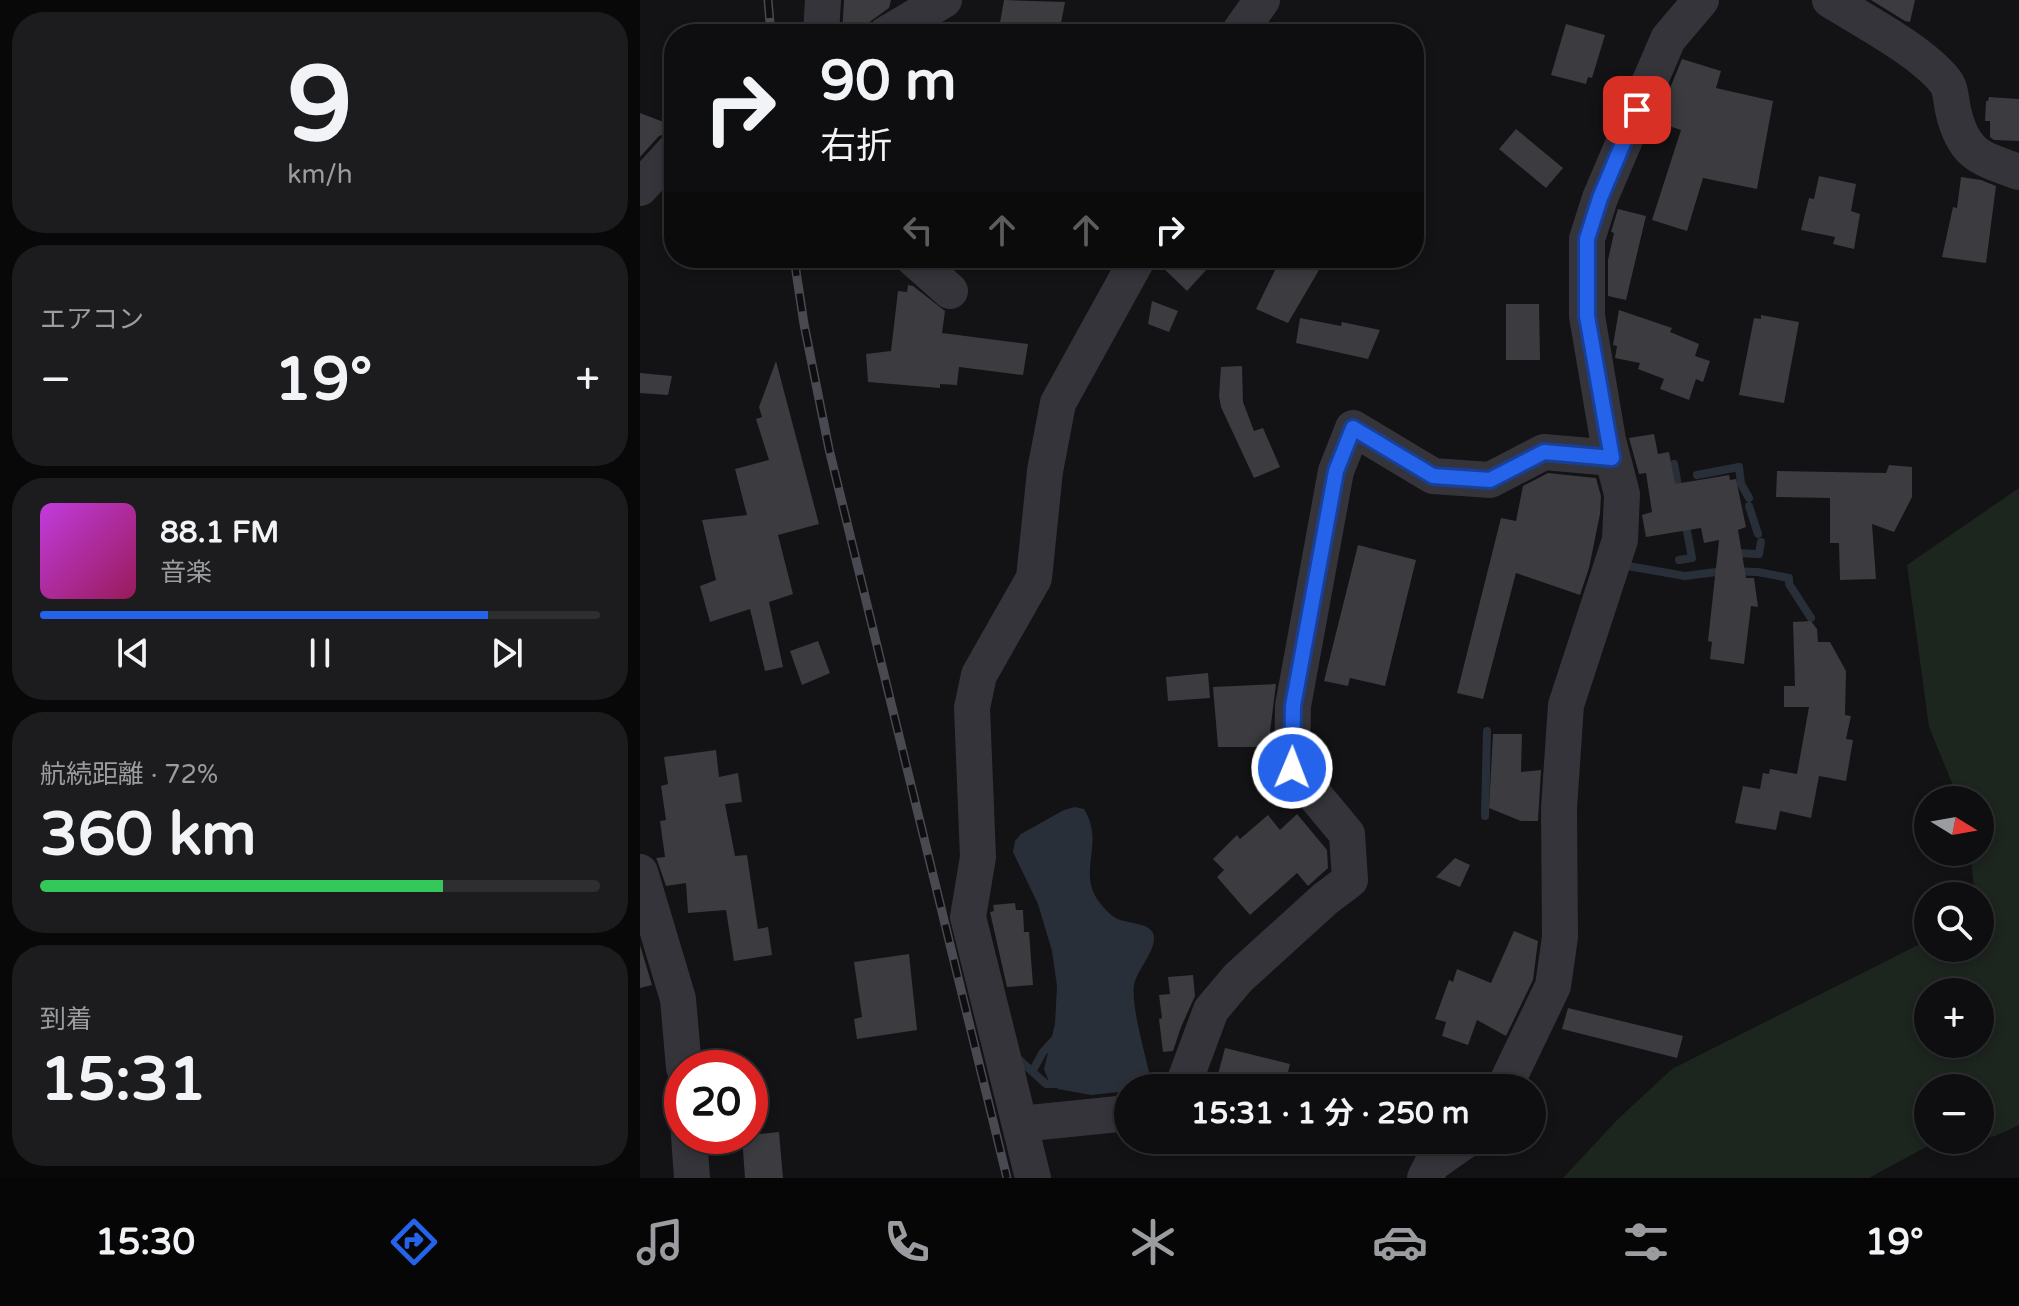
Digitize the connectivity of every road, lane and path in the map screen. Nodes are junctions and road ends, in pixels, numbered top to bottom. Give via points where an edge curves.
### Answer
1 (823, 0) edge
2 (944, 0) edge
3 (1262, 0) edge
4 (1701, 0) edge
5 (1830, 0) edge
6 (822, 24) edge
7 (903, 24) edge
8 (1245, 24) edge
9 (664, 162) edge
10 (2019, 172) edge
11 (640, 188) edge
12 (924, 268) edge
13 (1132, 268) edge
14 (950, 291) dead end
15 (1612, 458) junction
16 (640, 872) edge
17 (682, 1050) edge
18 (1187, 1074) edge
19 (1511, 1074) edge
20 (1114, 1114) edge
21 (1020, 1124) junction
22 (690, 1154) edge
23 (1446, 1154) edge
24 (692, 1178) edge
25 (1033, 1178) edge
26 (1425, 1178) edge

1 - 6 street
2 - 7 street
3 - 8 street
4 - 15 street via 1668,39 1587,239 1587,316
5 - 10 street via 1924,61 1948,83 1959,134 1970,150
9 - 11 street
12 - 14 street
13 - 21 street via 1058,403 1034,578 979,675 972,708 978,857 968,917
15 - 18 street via 1544,452 1490,480 1433,476 1353,428 1336,471 1293,706 1292,768 1347,834 1350,880 1238,978 1211,1010
15 - 19 street via 1622,494 1620,540 1566,705 1559,808 1560,937 1553,986
16 - 17 street via 678,999
20 - 21 street
21 - 25 street
22 - 24 street
23 - 26 street via 1432,1164

